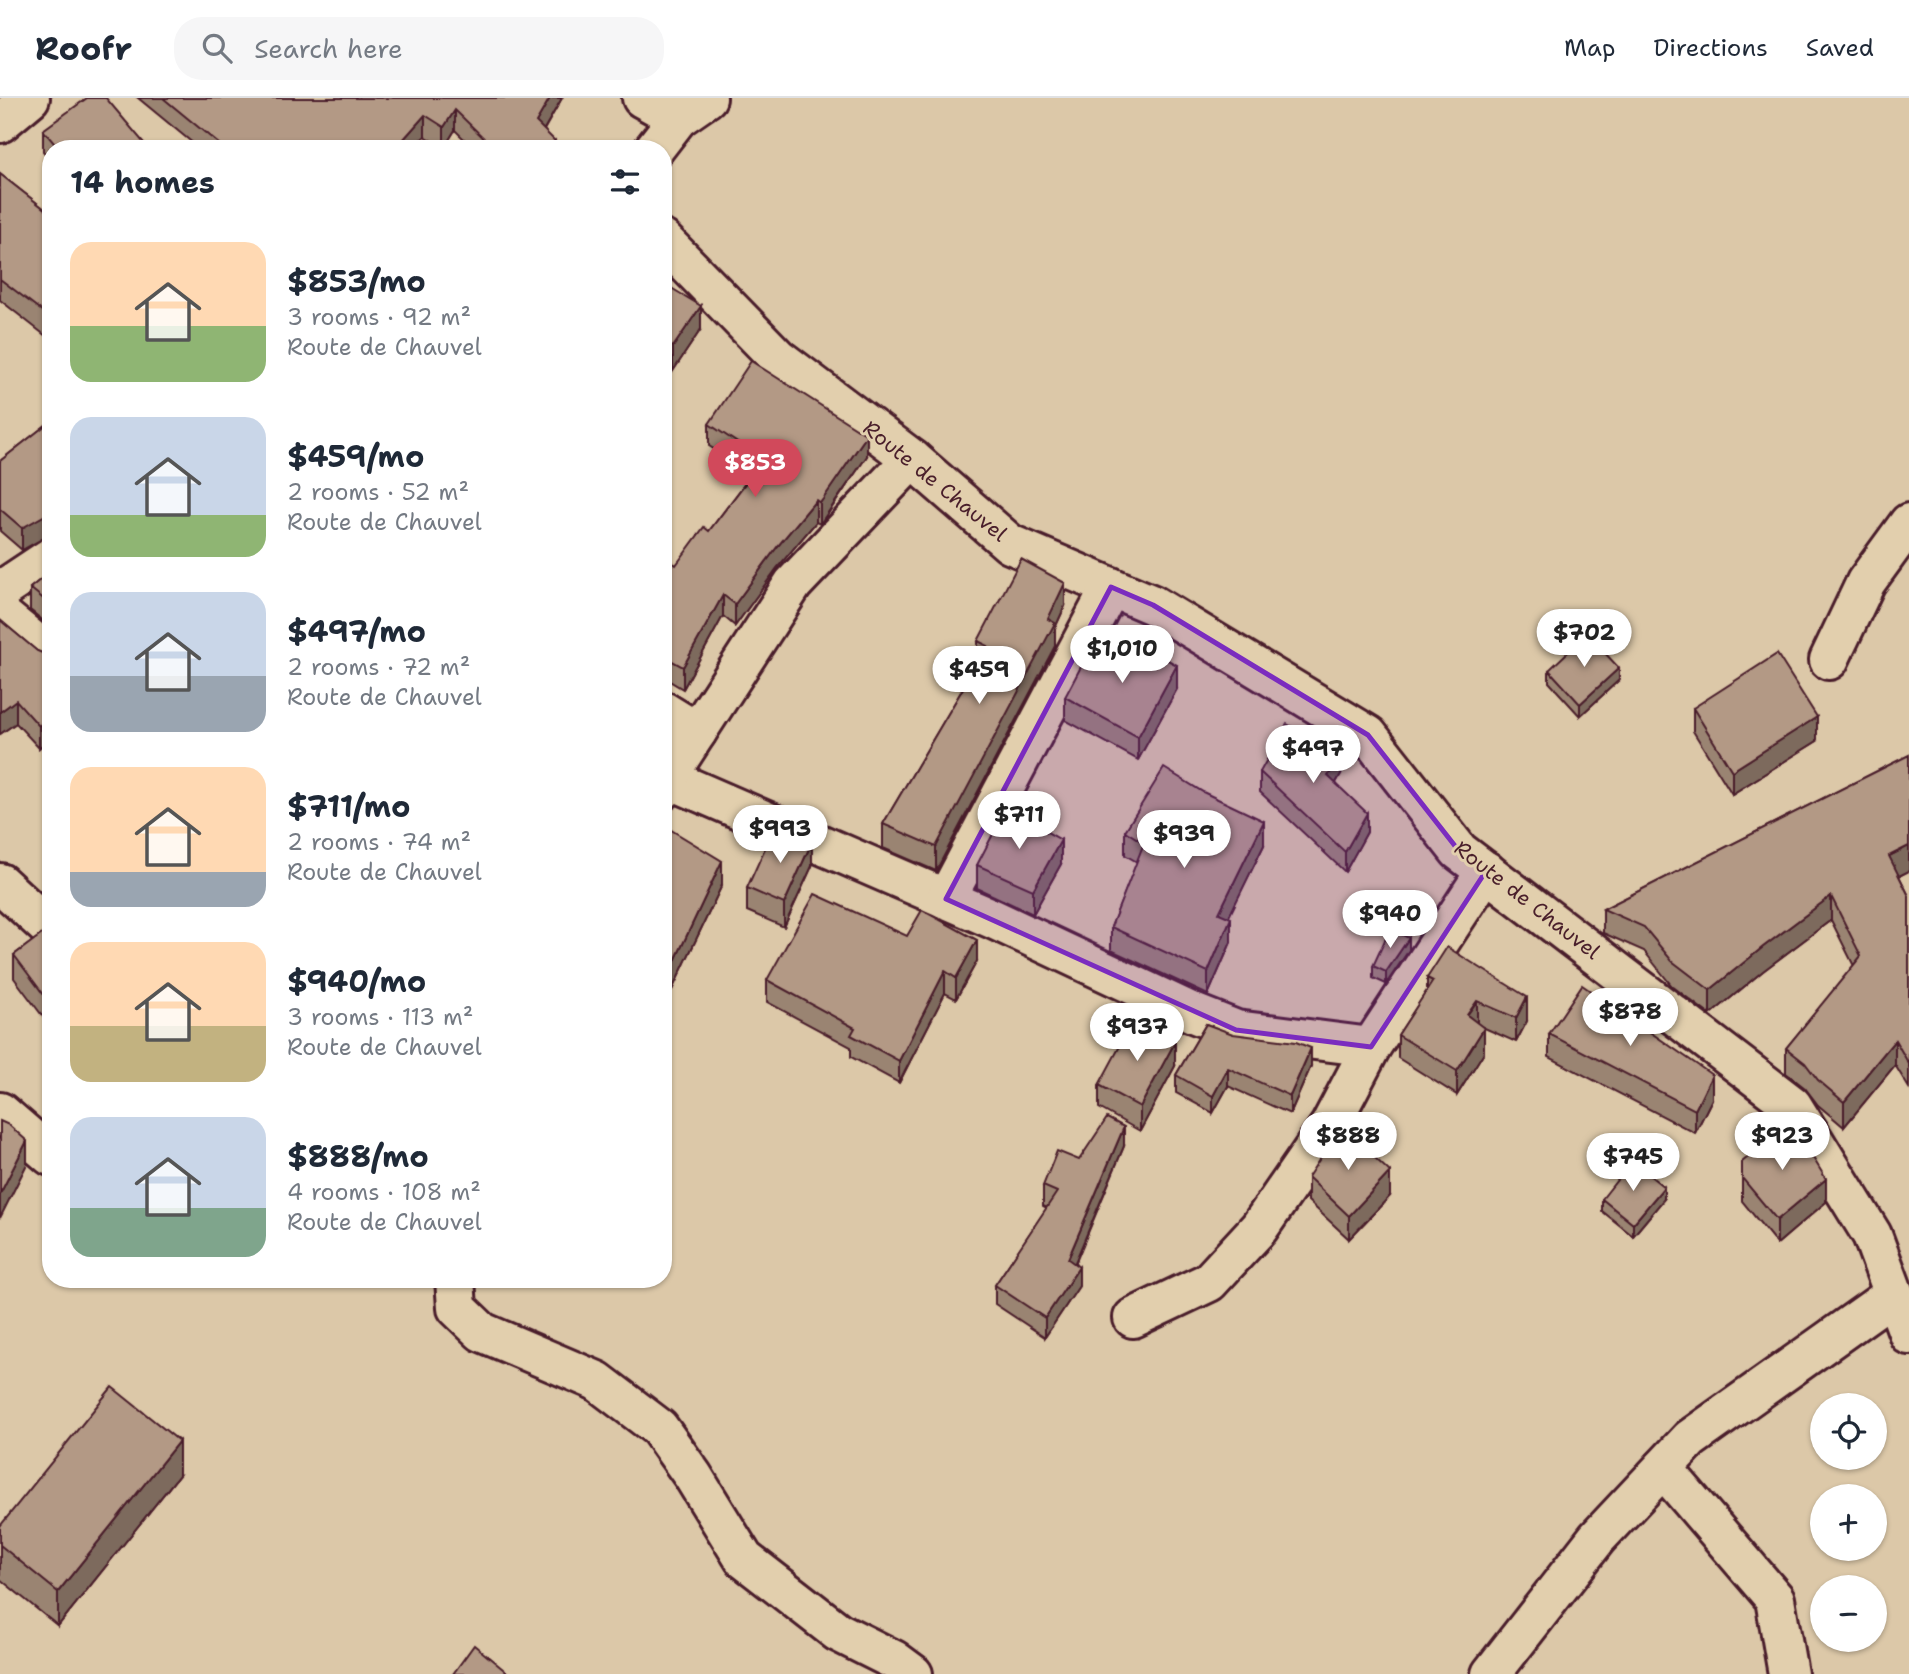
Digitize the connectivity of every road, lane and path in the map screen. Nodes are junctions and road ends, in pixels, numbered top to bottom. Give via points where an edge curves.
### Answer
1 (30, 98) edge
2 (642, 98) edge
3 (693, 108) edge
4 (0, 123) edge
5 (663, 140) edge
6 (672, 249) edge
7 (912, 459) junction
8 (1909, 523) edge
9 (42, 564) edge
10 (1111, 587) junction
11 (0, 591) edge
12 (0, 614) edge
13 (42, 649) edge
14 (1829, 660) dead end
15 (672, 717) edge
16 (697, 733) junction
17 (672, 773) edge
18 (672, 787) edge
19 (1486, 871) junction
20 (0, 883) edge
21 (946, 900) junction
22 (42, 922) edge
23 (1371, 1047) junction
24 (0, 1112) edge
25 (42, 1149) edge
26 (456, 1288) edge
27 (1894, 1294) junction
28 (1133, 1318) dead end
29 (1909, 1335) edge
30 (1663, 1468) junction
31 (914, 1674) edge
32 (1491, 1674) edge
33 (1788, 1674) edge

1 - 4 street
2 - 3 street
3 - 5 street
6 - 7 street, Route de Chauvel via 778,358
7 - 10 street, Route de Chauvel via 1010,544
7 - 16 street via 793,584
8 - 14 street via 1866,582
9 - 11 street
10 - 19 street, Route de Chauvel via 1153,604 1368,735 1459,851
10 - 21 street
12 - 13 street
15 - 16 street
16 - 17 street
18 - 21 street
19 - 23 street
19 - 27 street, Route de Chauvel via 1792,1105 1872,1235
20 - 22 street
21 - 23 street via 1236,1030
23 - 28 street via 1330,1125 1259,1228 1209,1282
24 - 25 street
26 - 31 street via 457,1308 482,1332 597,1381 659,1429 744,1559 838,1632
27 - 29 street, Route de Chauvel
27 - 30 street via 1690,1439
30 - 32 street via 1597,1538
30 - 33 street via 1775,1599

